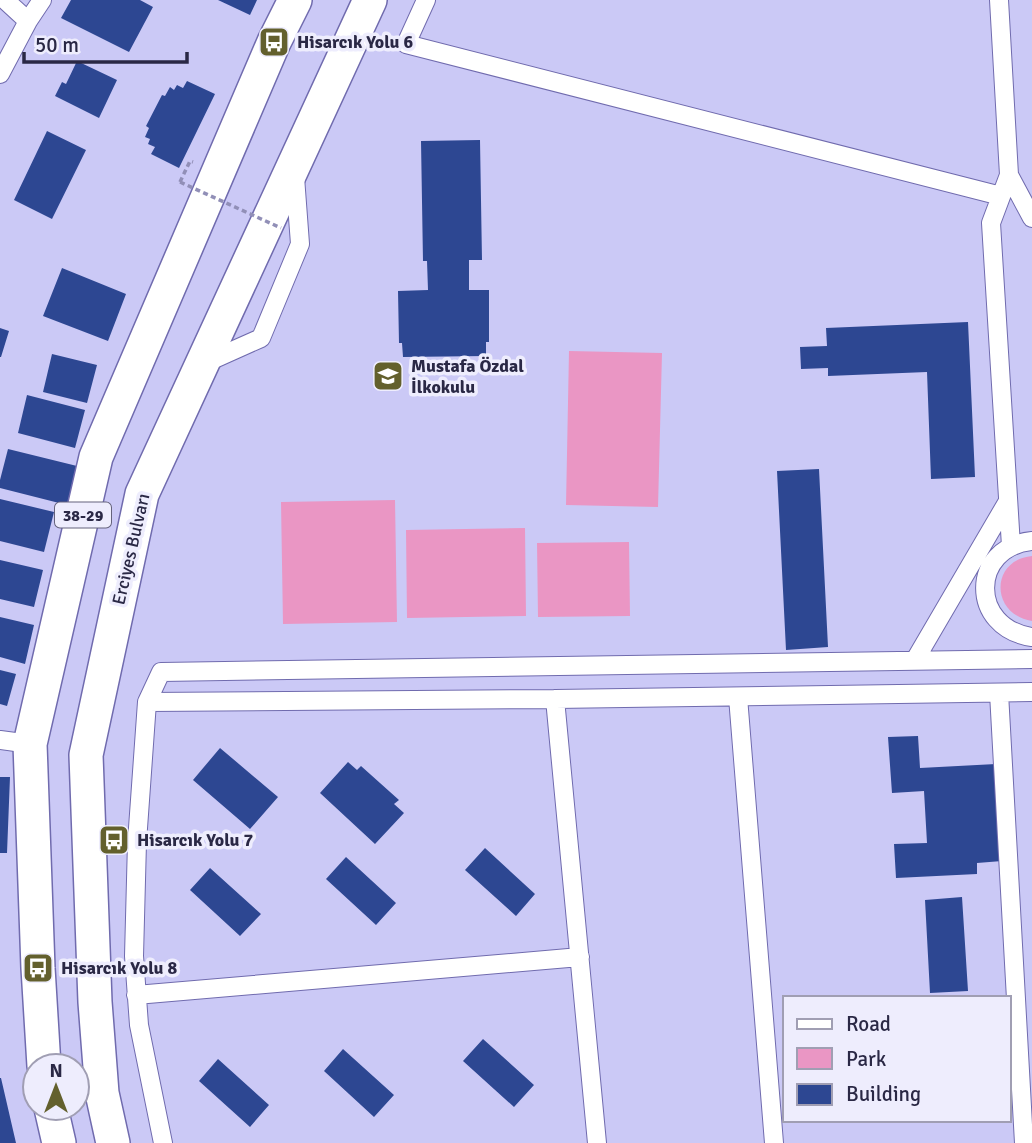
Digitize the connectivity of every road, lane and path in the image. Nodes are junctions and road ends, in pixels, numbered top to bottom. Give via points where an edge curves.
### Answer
1 (5, 0) edge
2 (41, 0) edge
3 (295, 0) edge
4 (370, 0) edge
5 (426, 0) edge
6 (999, 0) edge
7 (28, 21) junction
8 (0, 74) edge
9 (190, 161) dead end
10 (1009, 175) junction
11 (1002, 196) junction
12 (1032, 218) edge
13 (281, 228) dead end
14 (1008, 501) junction
15 (1032, 541) edge
16 (1010, 547) junction
17 (1032, 637) edge
18 (1032, 659) edge
19 (915, 660) junction
20 (999, 692) junction
21 (1032, 692) edge
22 (738, 697) junction
23 (555, 699) junction
24 (147, 702) junction
25 (15, 742) edge
26 (580, 957) junction
27 (136, 995) junction
28 (43, 1052) edge
29 (54, 1122) edge
30 (59, 1143) edge
31 (113, 1143) edge
32 (163, 1143) edge
33 (597, 1143) edge
34 (774, 1143) edge
35 (1024, 1143) edge

1 - 7 street
2 - 7 street
3 - 25 highway, 38-29 via 96,457
4 - 31 highway, Erciyes Bulvarı / 38-29 via 142,494 86,755 95,1002 102,1093
5 - 11 street via 406,44
6 - 10 street
7 - 8 street
9 - 13 path, bridge via 180,181
10 - 11 street
10 - 12 street
11 - 14 street via 991,223
14 - 16 street
14 - 19 street
15 - 16 street
16 - 17 street via 987,575 986,600 1007,629
18 - 19 street
19 - 24 street via 160,672
20 - 21 street
20 - 22 street
20 - 35 street
22 - 23 street
22 - 34 street
23 - 24 street
23 - 26 street
24 - 27 street via 137,842
25 - 28 highway, 38-29
26 - 27 street
26 - 33 street
27 - 32 street
29 - 30 highway

